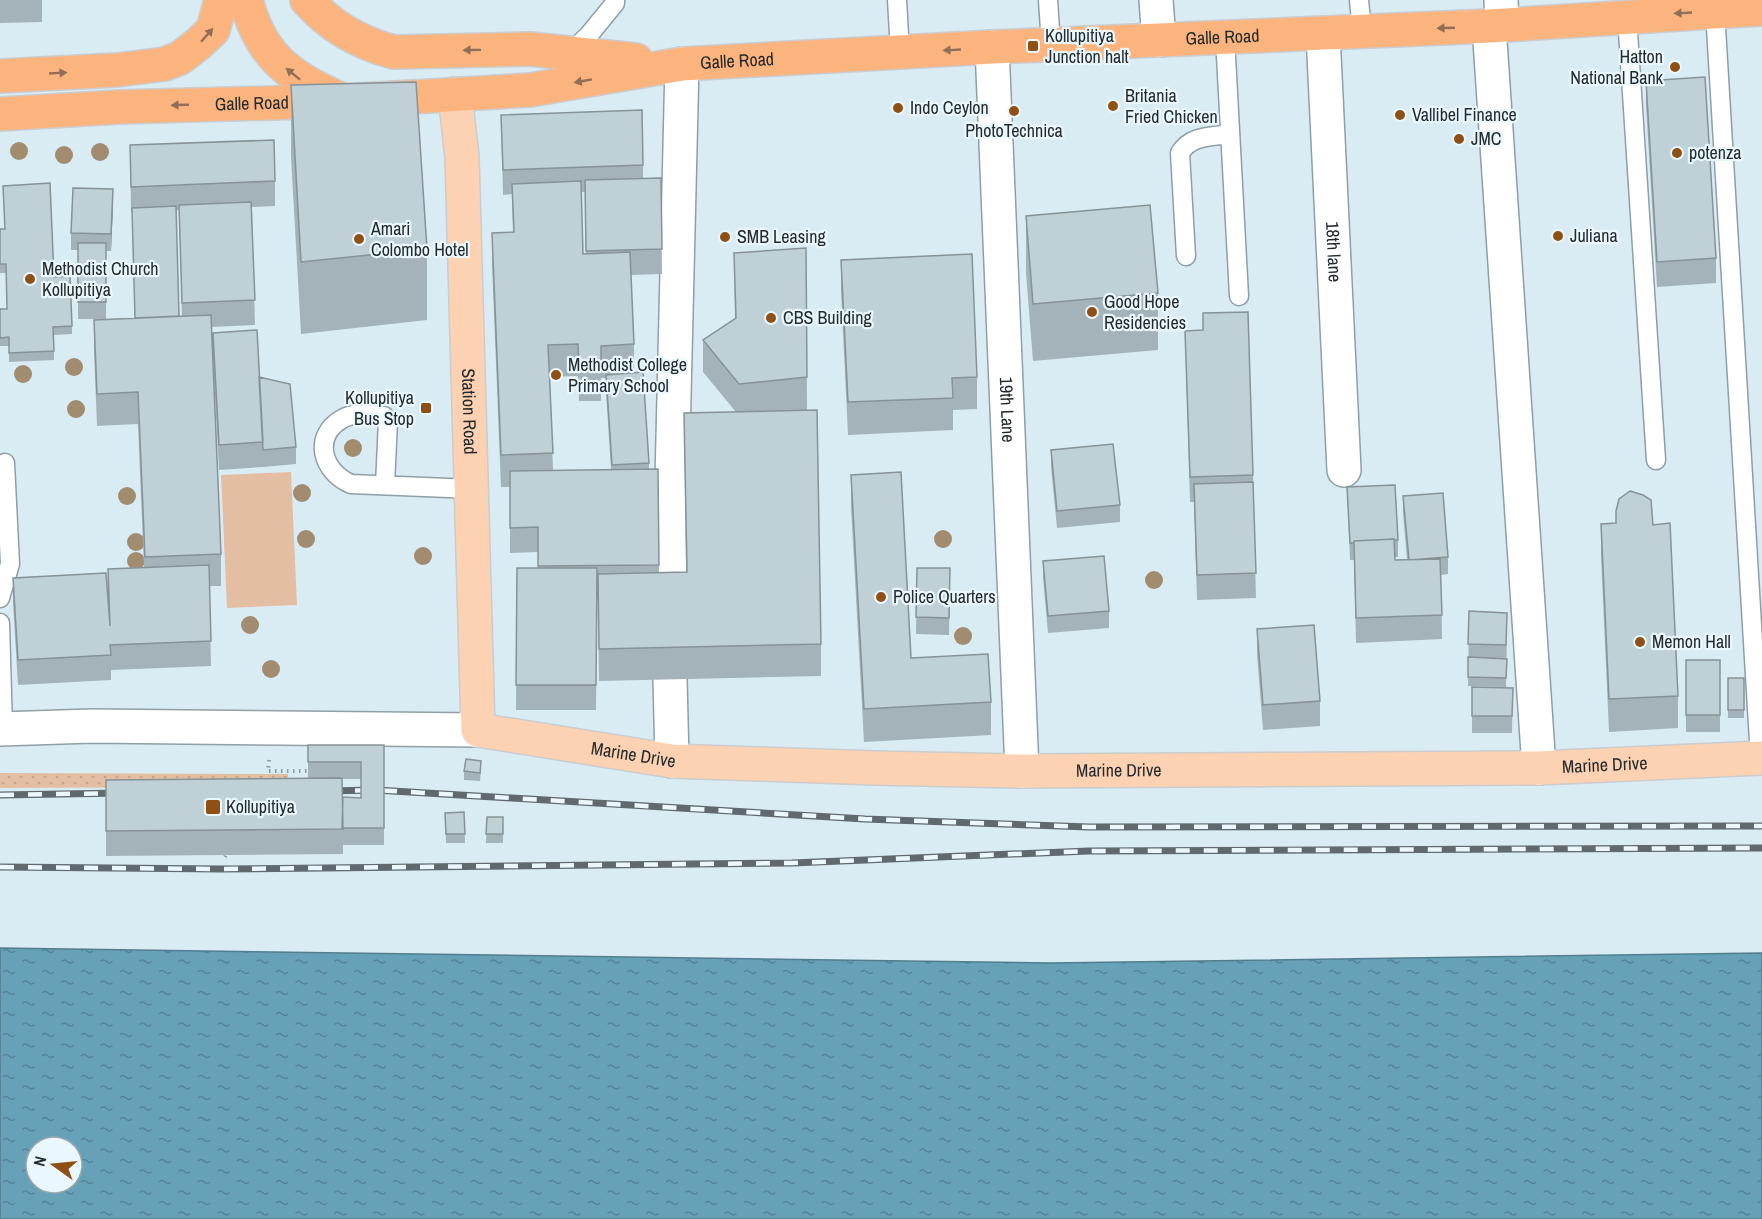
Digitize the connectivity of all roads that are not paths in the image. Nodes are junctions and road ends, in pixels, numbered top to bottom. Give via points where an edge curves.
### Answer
1 (221, 0) edge
2 (246, 0) edge
3 (307, 0) edge
4 (615, 0) edge
5 (897, 0) edge
6 (1048, 0) edge
7 (1156, 0) edge
8 (1760, 6) edge
9 (1715, 12) junction
10 (1360, 16) edge
11 (1497, 17) edge
12 (1627, 17) junction
13 (1323, 33) junction
14 (1225, 38) junction
15 (1159, 40) junction
16 (1051, 45) junction
17 (992, 47) junction
18 (900, 52) junction
19 (568, 54) junction
20 (682, 64) junction
21 (0, 76) edge
22 (455, 94) junction
23 (344, 101) junction
24 (0, 114) edge
25 (1230, 134) junction
26 (1186, 256) dead end
27 (1239, 296) dead end
28 (1656, 460) dead end
29 (5, 463) dead end
30 (1344, 470) dead end
31 (385, 485) junction
32 (472, 489) junction
33 (29, 580) edge
34 (2, 589) edge
35 (669, 604) edge
36 (0, 623) edge
37 (670, 679) dead end
38 (2, 729) edge
39 (478, 730) junction
40 (1761, 758) edge
41 (672, 761) junction
42 (1539, 768) junction
43 (1022, 771) junction

21 -> 1 highway via 165,64 180,58 213,30
23 -> 2 highway via 290,74 251,22
19 -> 3 highway, Galle Road via 530,49 394,52 354,39
4 - 19 lane via 588,36
5 - 18 lane
6 - 16 lane
7 - 15 street
8 - 9 highway, Galle Road
9 -> 12 highway, Galle Road
9 - 40 lane
11 -> 10 highway, Galle Road
10 - 13 highway, Galle Road
11 - 12 highway, Galle Road
11 - 42 street
12 - 28 lane
13 - 14 highway, Galle Road
13 - 30 street, 18th lane
14 - 15 highway, Galle Road
14 - 25 lane
15 - 16 highway, Galle Road
16 - 17 highway, Galle Road
17 -> 18 highway, Galle Road
17 - 43 street, 19th Lane
18 - 20 highway, Galle Road
19 - 20 highway, Galle Road
20 -> 22 highway, Galle Road via 530,90
20 - 35 street
22 - 23 highway, Galle Road
22 - 32 main road, Station Road via 462,157
23 -> 24 highway, Galle Road
25 - 26 lane via 1192,140 1180,153
25 - 27 lane
29 - 34 lane via 10,564
31 - 31 lane via 351,484 331,471 324,449 326,437 341,419 352,415 384,416 388,421
31 - 32 lane
32 - 39 main road, Station Road
33 - 34 lane
36 - 38 lane
37 - 41 street
38 - 39 street via 92,726
39 - 41 main road, Marine Drive
40 - 42 main road, Marine Drive
41 - 43 main road, Marine Drive
42 - 43 main road, Marine Drive

